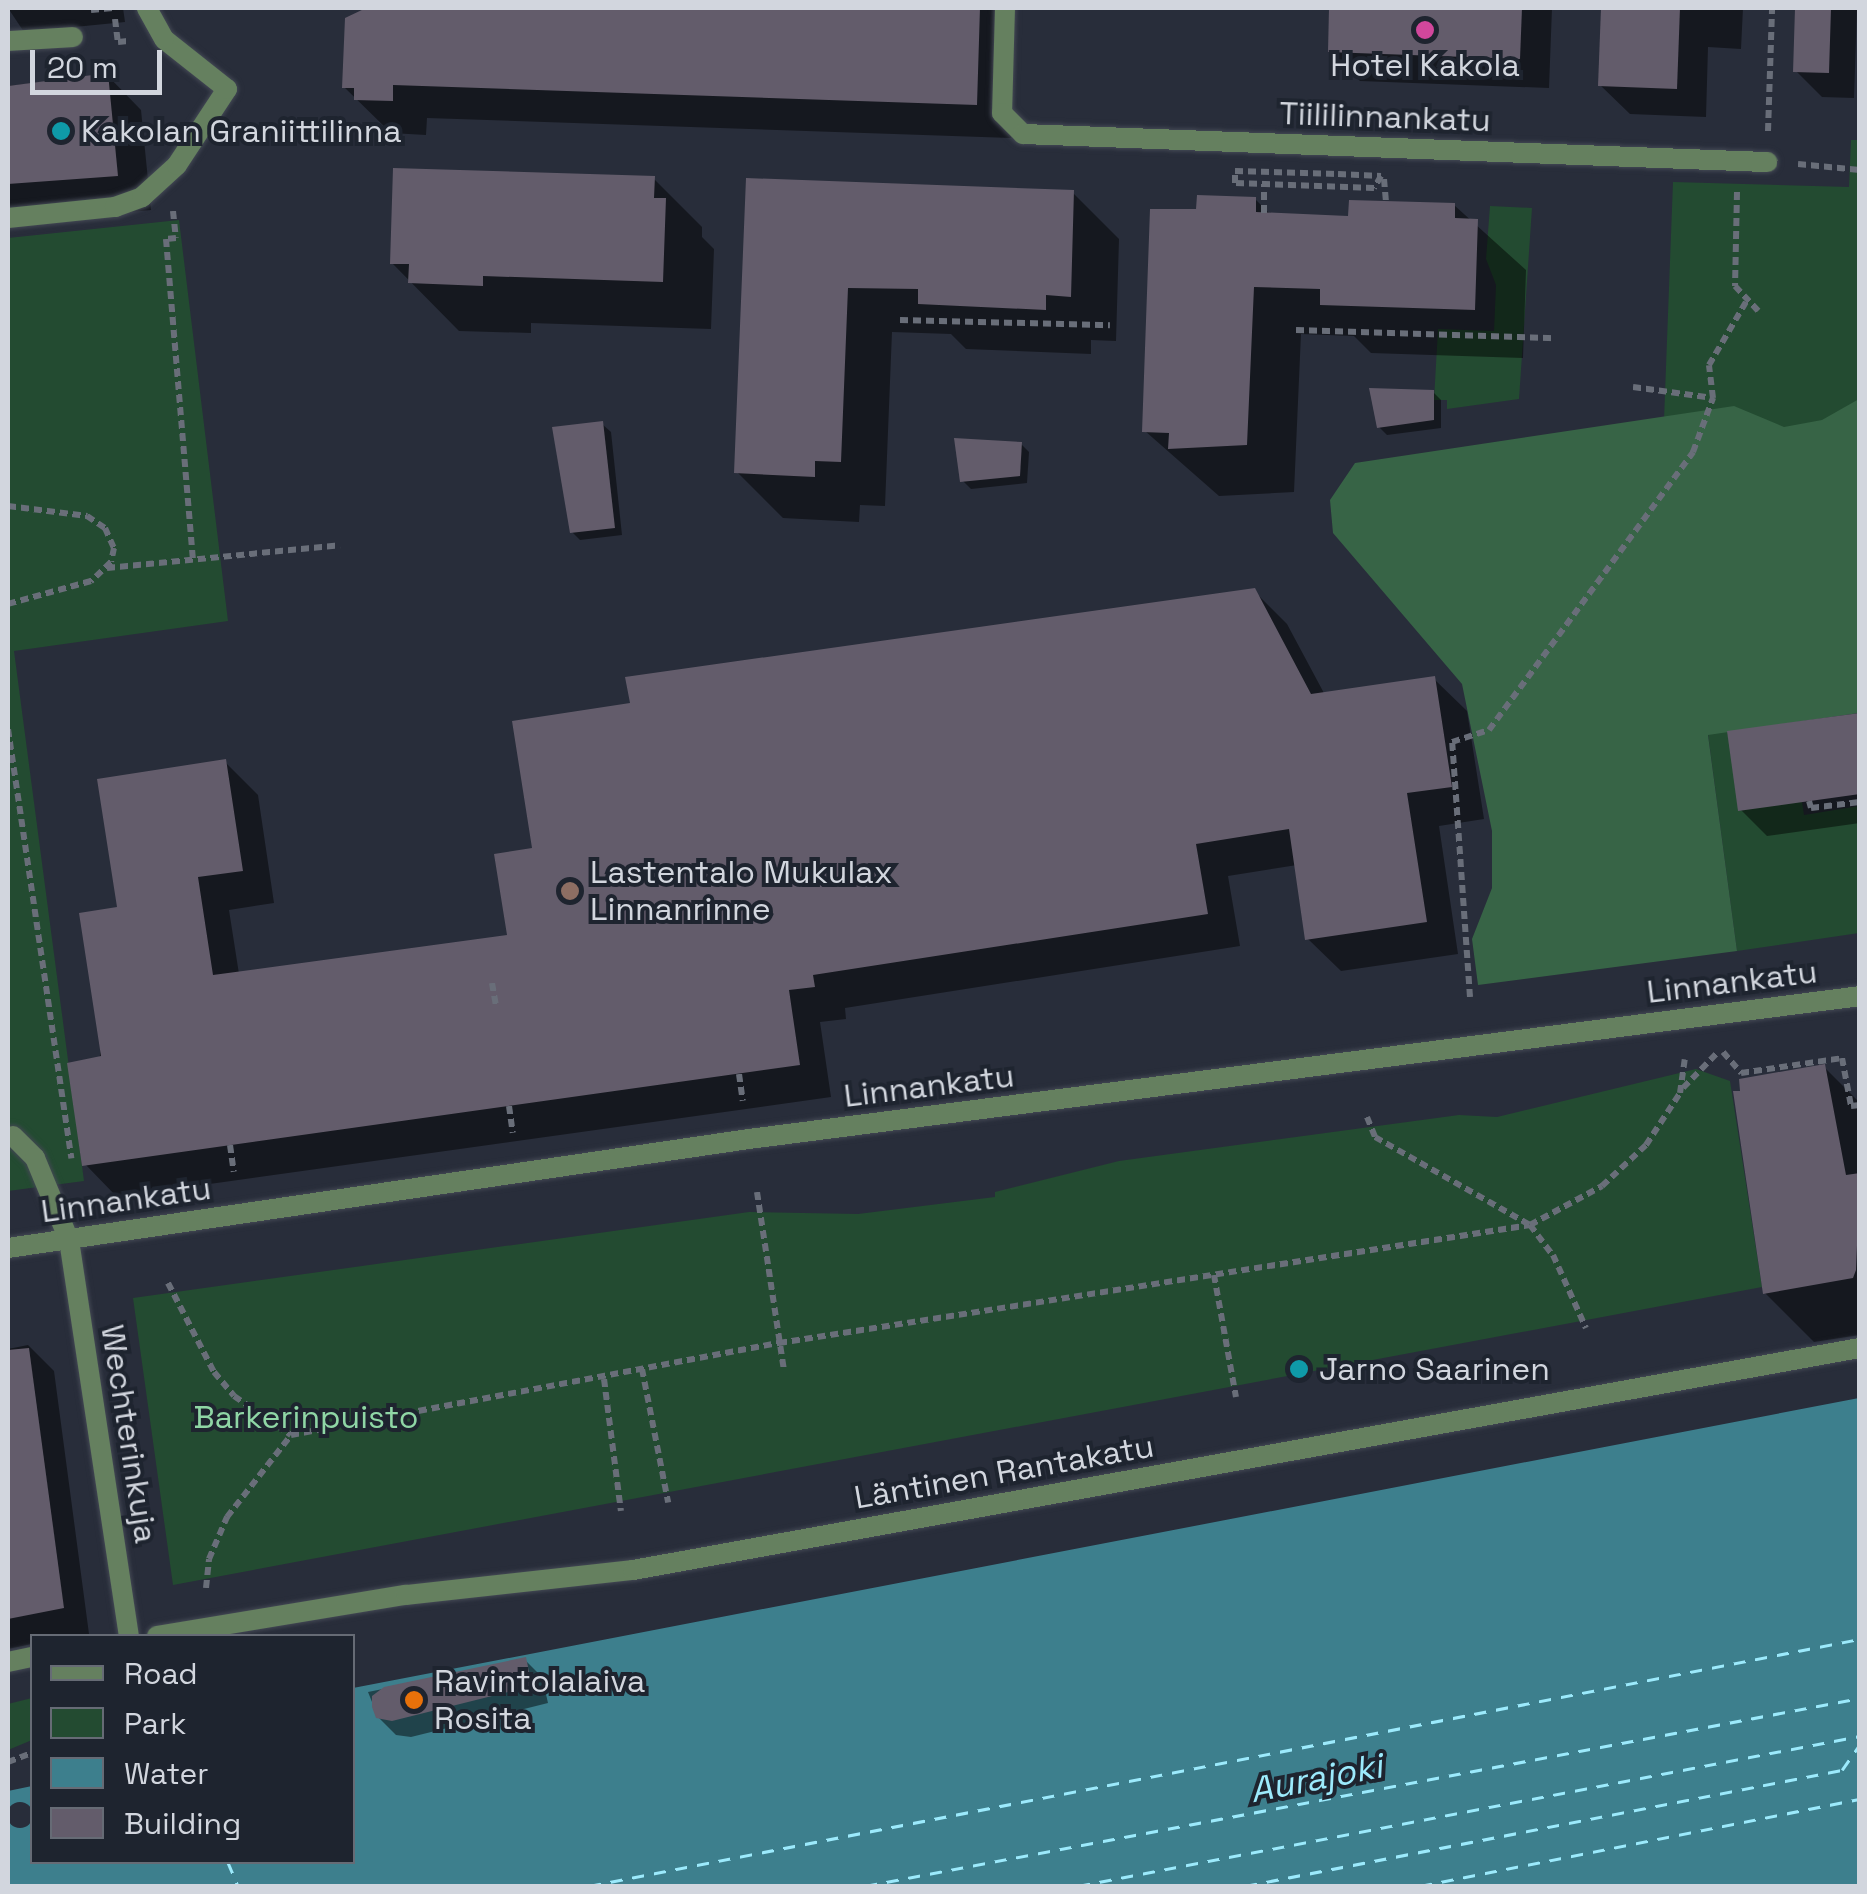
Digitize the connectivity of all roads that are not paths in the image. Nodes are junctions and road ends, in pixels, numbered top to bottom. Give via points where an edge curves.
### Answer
1 (147, 8) edge
2 (1006, 8) edge
3 (73, 37) dead end
4 (8, 41) edge
5 (1767, 162) road end
6 (8, 218) edge
7 (1860, 996) edge
8 (13, 1136) dead end
9 (69, 1240) junction
10 (8, 1248) edge
11 (1860, 1348) edge
12 (129, 1634) edge
13 (169, 1634) edge

1 - 6 street via 164,39 227,88 177,166 142,198 115,207
2 - 5 street, Tiililinnankatu via 1004,121 1023,134
3 - 4 street
7 - 9 street, Linnankatu via 768,1137
8 - 9 street, Wechterinkuja via 35,1158
9 - 10 street, Linnankatu
9 - 12 street, Wechterinkuja
11 - 13 street, Läntinen Rantakatu via 633,1570 406,1595

